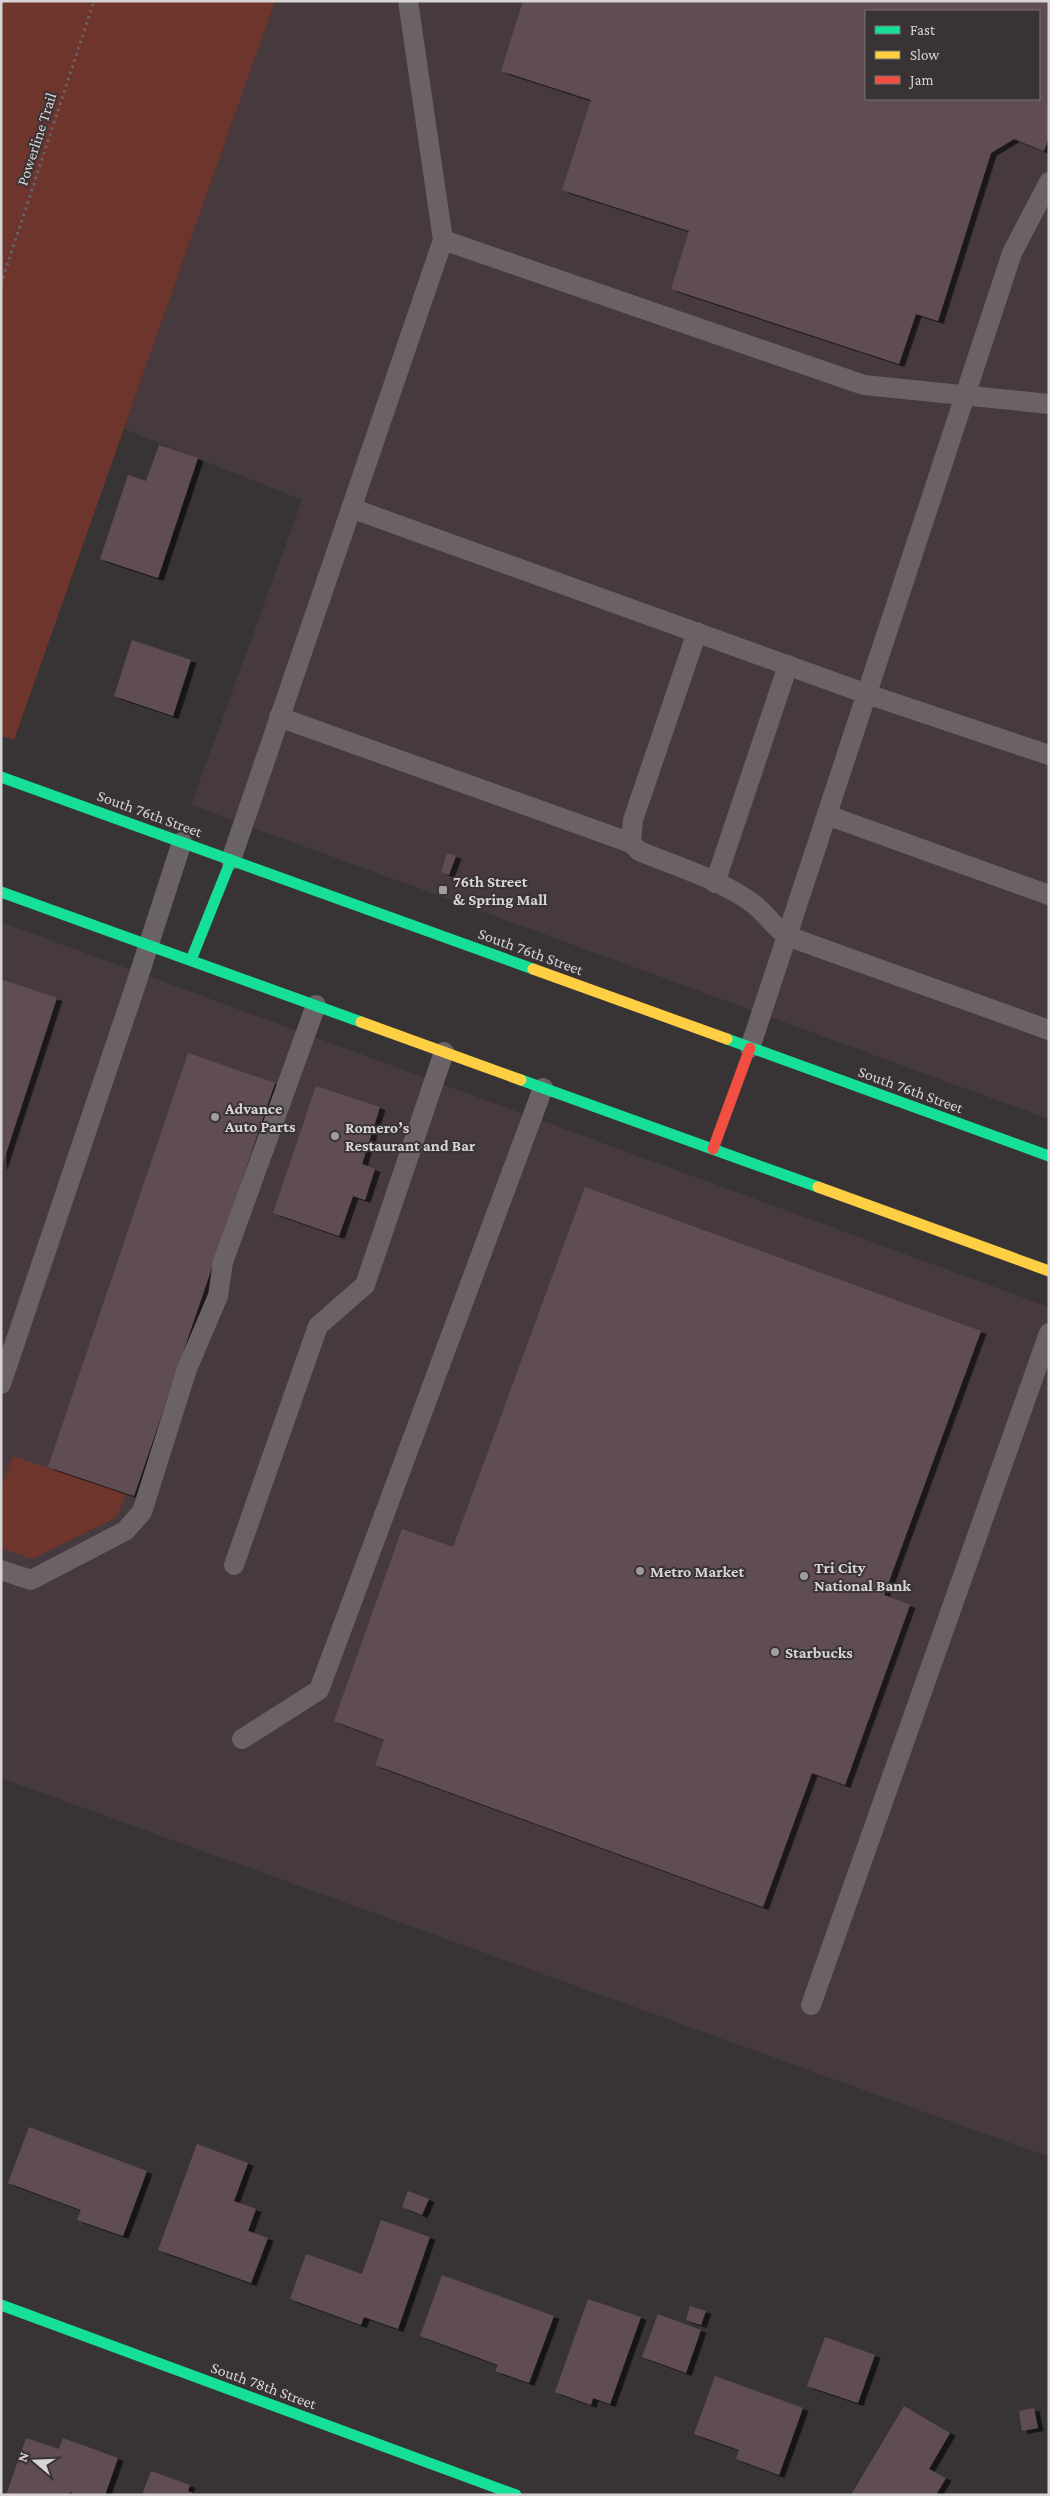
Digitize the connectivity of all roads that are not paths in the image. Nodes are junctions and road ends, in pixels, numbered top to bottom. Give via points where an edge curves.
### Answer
1 (408, 1) edge
2 (1049, 182) edge
3 (443, 240) junction
4 (965, 396) junction
5 (1049, 404) edge
6 (351, 508) junction
7 (697, 632) junction
8 (788, 665) junction
9 (867, 694) junction
10 (279, 717) junction
11 (1049, 755) edge
12 (1, 777) edge
13 (827, 815) junction
14 (182, 842) junction
15 (631, 843) junction
16 (231, 860) junction
17 (715, 883) junction
18 (1, 892) edge
19 (1049, 895) edge
20 (788, 936) junction
21 (148, 945) junction
22 (191, 960) junction
23 (316, 1005) junction
24 (1049, 1030) edge
25 (750, 1048) junction
26 (444, 1052) junction
27 (543, 1088) junction
28 (713, 1150) junction
29 (1049, 1156) edge
30 (1049, 1271) edge
31 (1049, 1333) edge
32 (1, 1384) edge
33 (234, 1565) dead end
34 (1, 1570) edge
35 (242, 1739) dead end
36 (811, 2005) dead end
37 (1, 2305) edge
38 (516, 2495) edge

1 - 3 lane
2 - 4 lane via 1012,253
3 - 4 lane via 864,385
3 - 6 lane
4 - 5 lane
4 - 9 lane
6 - 7 lane
6 - 10 lane
7 - 8 lane
7 - 15 lane via 633,820
8 - 9 lane
8 - 17 lane
9 - 11 lane
9 - 13 lane
10 - 15 lane
10 - 16 lane
12 - 14 main road, South 76th Street
13 - 19 lane
13 - 20 lane
14 - 16 main road, South 76th Street
14 - 21 lane
15 - 17 lane via 640,851
16 - 22 main road
16 - 25 main road, South 76th Street
17 - 20 lane via 752,902 774,927
18 - 21 main road
20 - 24 lane
20 - 25 lane
21 - 22 main road
21 - 32 lane
22 - 23 main road
23 - 26 main road
23 - 34 lane via 224,1262 218,1296 187,1369 142,1512 125,1531 31,1580
25 - 28 main road
25 - 29 main road, South 76th Street
26 - 27 main road
26 - 33 lane via 365,1285 318,1326
27 - 28 main road
27 - 35 lane via 319,1690
28 - 30 main road
31 - 36 lane
37 - 38 main road, South 78th Street

